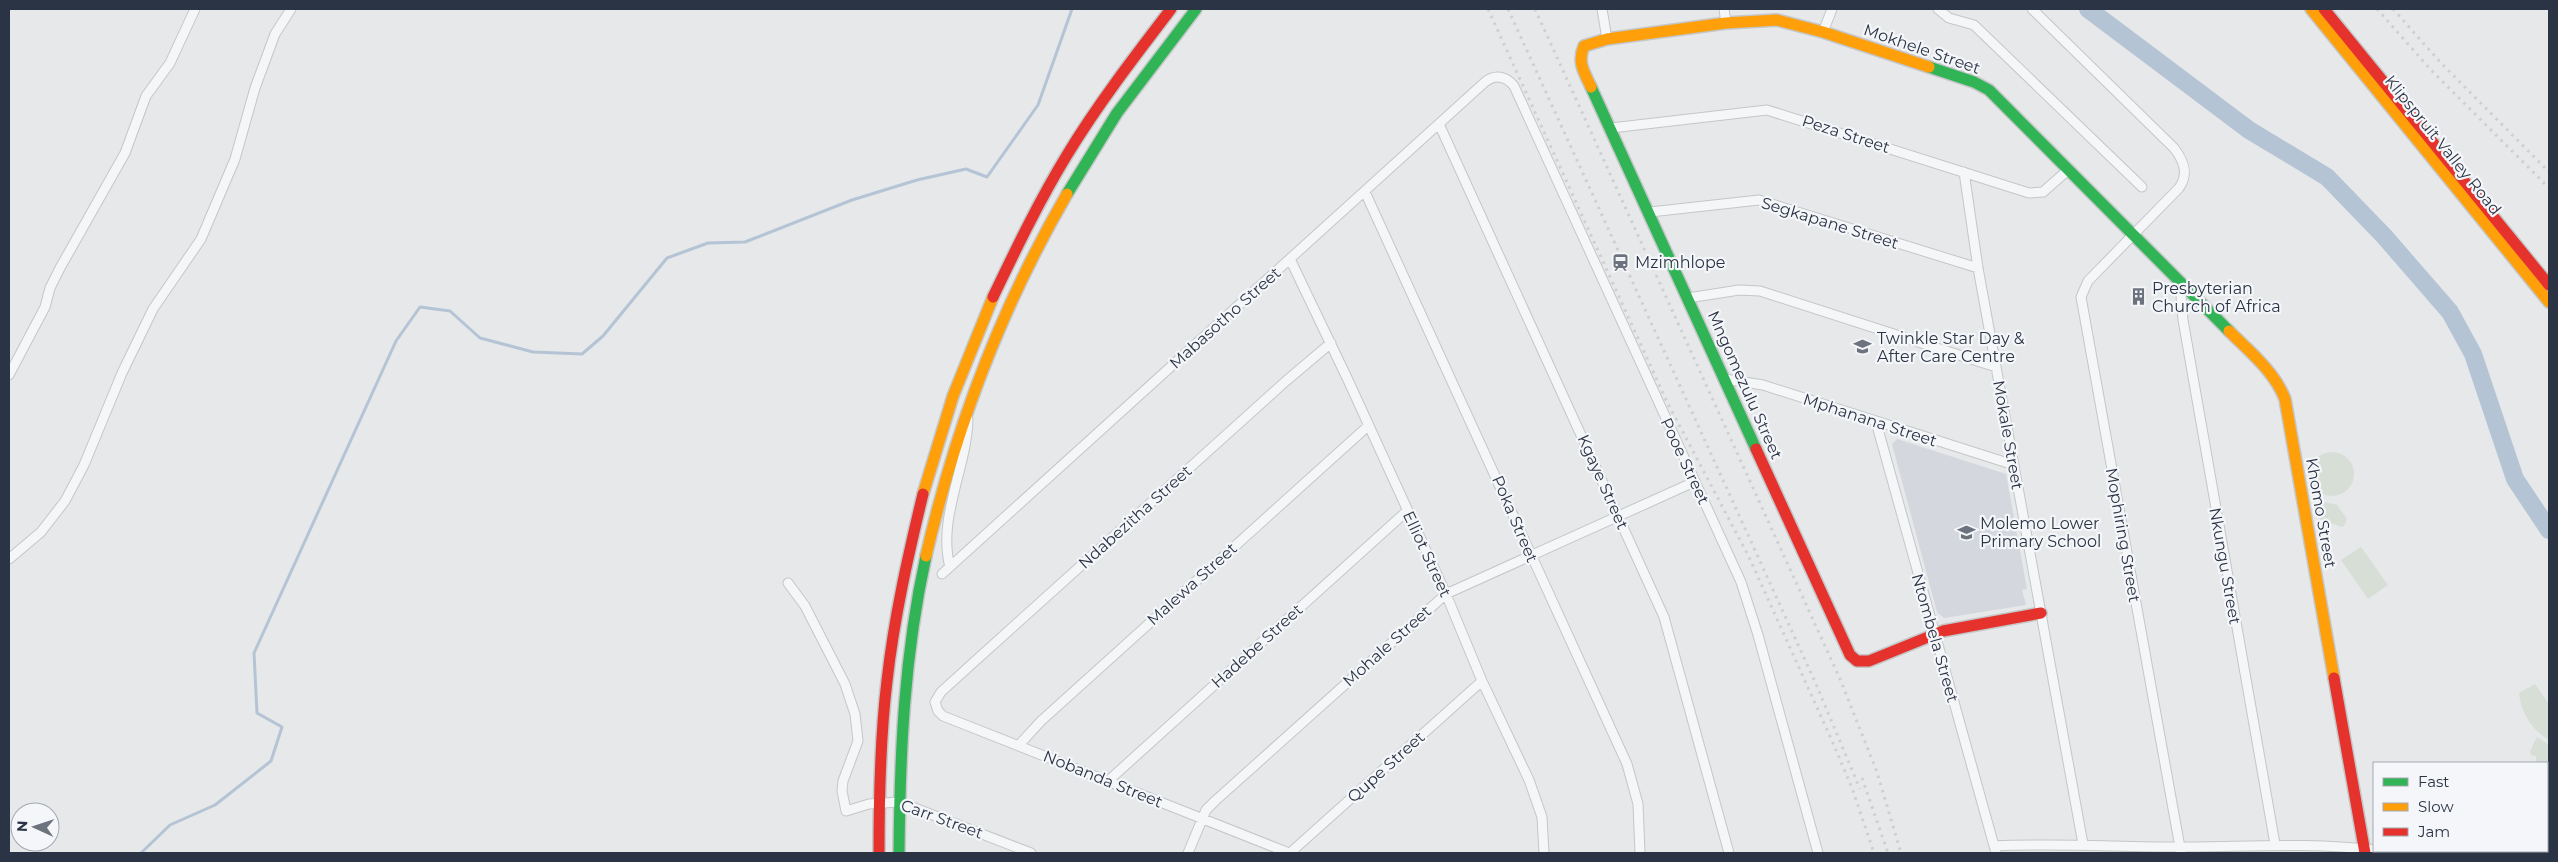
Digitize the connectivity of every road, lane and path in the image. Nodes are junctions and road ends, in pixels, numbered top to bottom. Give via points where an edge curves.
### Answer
1 (194, 9) edge
2 (291, 9) edge
3 (1171, 9) edge
4 (1196, 9) edge
5 (1602, 9) edge
6 (1724, 9) edge
7 (1832, 9) edge
8 (1938, 9) edge
9 (2032, 9) edge
10 (2311, 9) edge
11 (2324, 9) edge
12 (1726, 23) junction
13 (1822, 32) junction
14 (1607, 39) junction
15 (1584, 46) joint
16 (1512, 84) joint
17 (1439, 124) junction
18 (1611, 128) junction
19 (2068, 170) junction
20 (1964, 172) junction
21 (2142, 187) dead end
22 (1365, 192) junction
23 (1650, 212) junction
24 (2133, 236) junction
25 (1290, 260) junction
26 (1978, 268) junction
27 (2549, 286) edge
28 (2184, 287) junction
29 (1688, 298) junction
30 (2549, 302) edge
31 (1331, 343) junction
32 (1996, 367) junction
33 (9, 375) edge
34 (1725, 378) junction
35 (968, 409) junction
36 (1876, 422) junction
37 (1368, 426) junction
38 (2014, 465) junction
39 (1694, 482) junction
40 (1407, 511) junction
41 (1618, 516) junction
42 (1530, 554) junction
43 (9, 558) edge
44 (950, 566) junction
45 (942, 574) dead end
46 (788, 583) dead end
47 (1446, 594) junction
48 (2041, 612) junction
49 (1934, 635) junction
50 (1482, 680) junction
51 (941, 692) joint
52 (1019, 745) junction
53 (1108, 781) junction
54 (899, 802) junction
55 (879, 803) junction
56 (1202, 819) junction
57 (2083, 844) junction
58 (2274, 844) junction
59 (1995, 850) edge
60 (2181, 850) edge
61 (2368, 850) edge
62 (879, 853) edge
63 (898, 853) edge
64 (1031, 853) edge
65 (1188, 853) edge
66 (1290, 853) edge
67 (1544, 853) edge
68 (1640, 853) edge
69 (1729, 853) edge
70 (1818, 853) edge

1 - 33 street via 170,63 146,96 125,152 60,268 45,307
2 - 43 street via 276,34 235,159 201,239 153,309 122,372 84,466 65,501 41,532
3 - 55 main road via 1114,83 1034,212 988,303 957,384 913,528 897,610 884,714
4 - 35 main road via 1094,148 1047,229 1003,321
5 - 14 street
6 - 12 street
7 - 13 street
8 - 21 street via 1949,18 1974,25
9 - 24 street, Mophiring Street via 2182,158 2185,173 2182,185
10 - 30 main road, Klipspruit Valley Road
11 - 27 main road, Klipspruit Valley Road
12 - 13 main road, Mokhele Street via 1777,20
12 - 14 main road, Mokhele Street
13 - 19 main road, Mokhele Street via 1982,86
14 - 15 main road, Mokhele Street
15 - 18 main road, Mngomezulu Street via 1580,63
16 - 17 street, Mabasotho Street via 1502,78 1490,78
16 - 39 street, Pooe Street
17 - 22 street, Mabasotho Street
17 - 41 street, Kgaye Street
18 - 20 street, Peza Street via 1767,110
18 - 23 main road, Mngomezulu Street
19 - 20 street, Peza Street via 2043,192 2036,194
19 - 24 main road, Mokhele Street
20 - 26 street, Mokale Street
22 - 25 street, Mabasotho Street
22 - 42 street, Poka Street
23 - 26 street, Segkapane Street via 1759,200
23 - 29 main road, Mngomezulu Street
24 - 28 main road, Khomo Street
24 - 60 street, Mophiring Street via 2088,281 2081,300
25 - 31 street, Elliot Street
25 - 44 street, Mabasotho Street
26 - 32 street, Mokale Street
28 - 58 street, Nkungu Street via 2182,320
28 - 61 main road, Khomo Street via 2270,372 2285,399
29 - 32 street via 1739,290 1760,291
29 - 34 main road, Mngomezulu Street
31 - 37 street, Elliot Street
31 - 51 street, Ndabezitha Street
32 - 38 street, Mokale Street
34 - 36 street, Mphanana Street via 1763,385
34 - 49 main road, Mngomezulu Street via 1850,655 1860,662 1869,661
35 - 44 street via 968,435 953,498 948,537
35 - 54 main road via 940,501 912,627
36 - 38 street, Mphanana Street
36 - 49 street, Ntombela Street
37 - 40 street, Elliot Street
37 - 52 street, Malewa Street via 1041,721
38 - 48 street, Mokale Street
39 - 41 street, Mohale Street
39 - 70 street, Pooe Street via 1744,589
40 - 47 street, Elliot Street
40 - 53 street, Hadebe Street
41 - 42 street, Mohale Street
41 - 69 street, Kgaye Street via 1666,623
42 - 47 street, Mohale Street
42 - 68 street, Poka Street via 1631,775 1639,812
44 - 45 street, Mabasotho Street
46 - 55 street, Carr Street via 805,606 846,684 855,714 858,744 846,770 842,792 846,811
47 - 50 street, Elliot Street
47 - 56 street, Mohale Street via 1215,801
48 - 49 main road
48 - 57 street, Mokale Street
49 - 59 street, Ntombela Street
50 - 66 street, Qupe Street
50 - 67 street, Elliot Street via 1539,804
51 - 52 street, Nobanda Street via 935,702 940,714
52 - 53 street, Nobanda Street
53 - 56 street, Nobanda Street
54 - 55 street, Carr Street
54 - 63 main road
54 - 64 street, Carr Street
55 - 62 main road
56 - 65 street, Mohale Street
56 - 66 street, Nobanda Street
57 - 59 street
57 - 60 street
58 - 60 street
58 - 61 street

